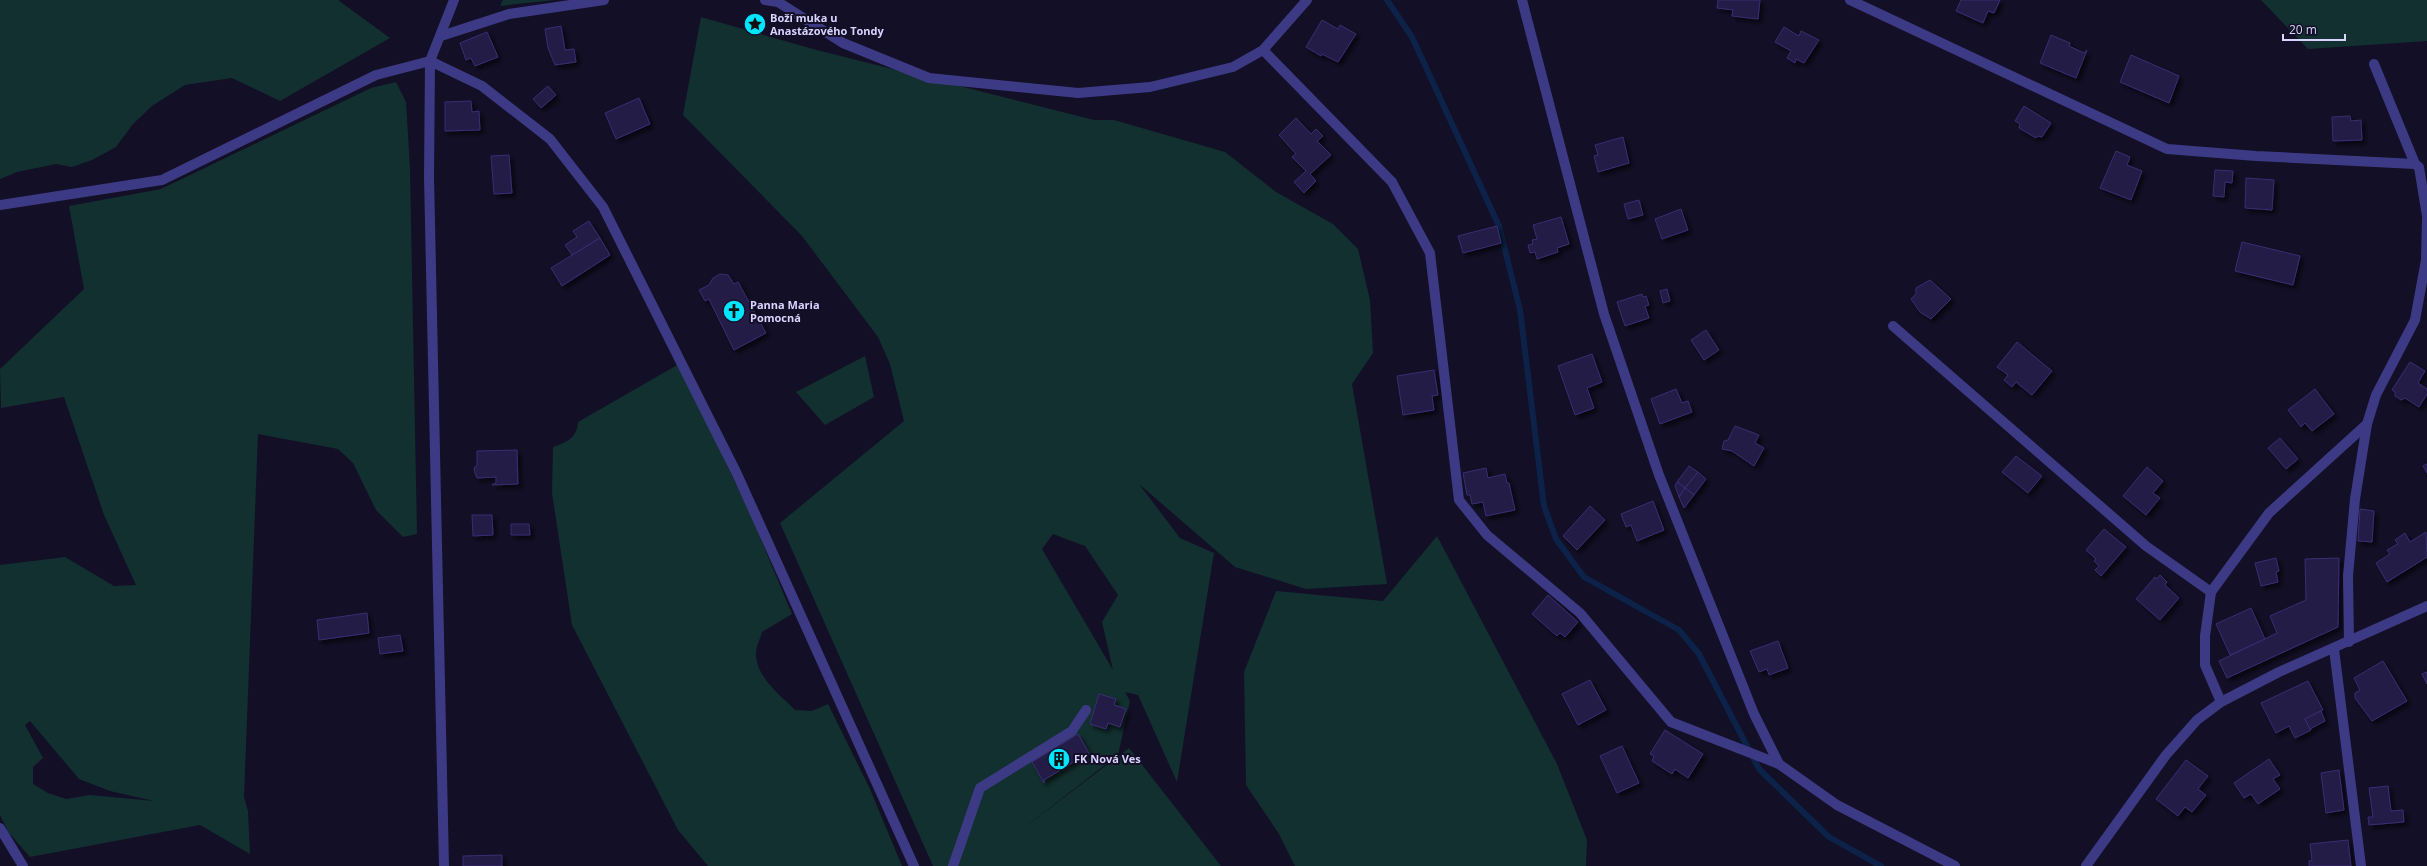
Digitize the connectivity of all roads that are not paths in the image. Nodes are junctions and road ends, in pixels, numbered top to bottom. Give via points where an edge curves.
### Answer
1 (454, 0) edge
2 (604, 0) edge
3 (765, 0) edge
4 (1307, 0) edge
5 (1522, 0) edge
6 (1850, 0) edge
7 (441, 36) junction
8 (1263, 50) junction
9 (430, 60) junction
10 (2374, 64) dead end
11 (2415, 164) junction
12 (0, 205) edge
13 (2427, 217) edge
14 (1893, 326) dead end
15 (2366, 424) junction
16 (2211, 592) junction
17 (2427, 606) edge
18 (2348, 642) junction
19 (2334, 649) junction
20 (2221, 702) junction
21 (1086, 710) dead end
22 (1779, 764) junction
23 (0, 828) edge
24 (23, 866) edge
25 (444, 866) edge
26 (914, 866) edge
27 (953, 866) edge
28 (1955, 866) edge
29 (2086, 866) edge
30 (2361, 866) edge

1 - 7 street
2 - 7 street via 509,14
3 - 8 street via 778,2 843,42 929,78 1078,93 1150,86 1226,69
4 - 8 street
5 - 22 street via 1604,314 1658,475 1754,714
6 - 11 street via 2167,148 2256,156
7 - 9 street
8 - 22 street via 1392,182 1430,253 1459,500 1487,535 1580,613 1671,722
9 - 12 street via 376,75 162,180
9 - 25 street via 429,177
9 - 26 street via 482,86 550,139 603,207 737,474
10 - 11 street
11 - 13 street via 2419,167
13 - 15 street via 2426,260 2415,320 2376,395
14 - 16 street via 2146,546
15 - 16 street via 2269,513
15 - 18 street via 2355,499 2348,576
16 - 20 street via 2205,636 2205,665
17 - 18 street
18 - 19 street
19 - 20 street via 2279,672
19 - 30 street
20 - 29 street via 2197,720 2166,755
21 - 27 street via 1072,731 980,788
22 - 28 street via 1837,805
23 - 24 street

